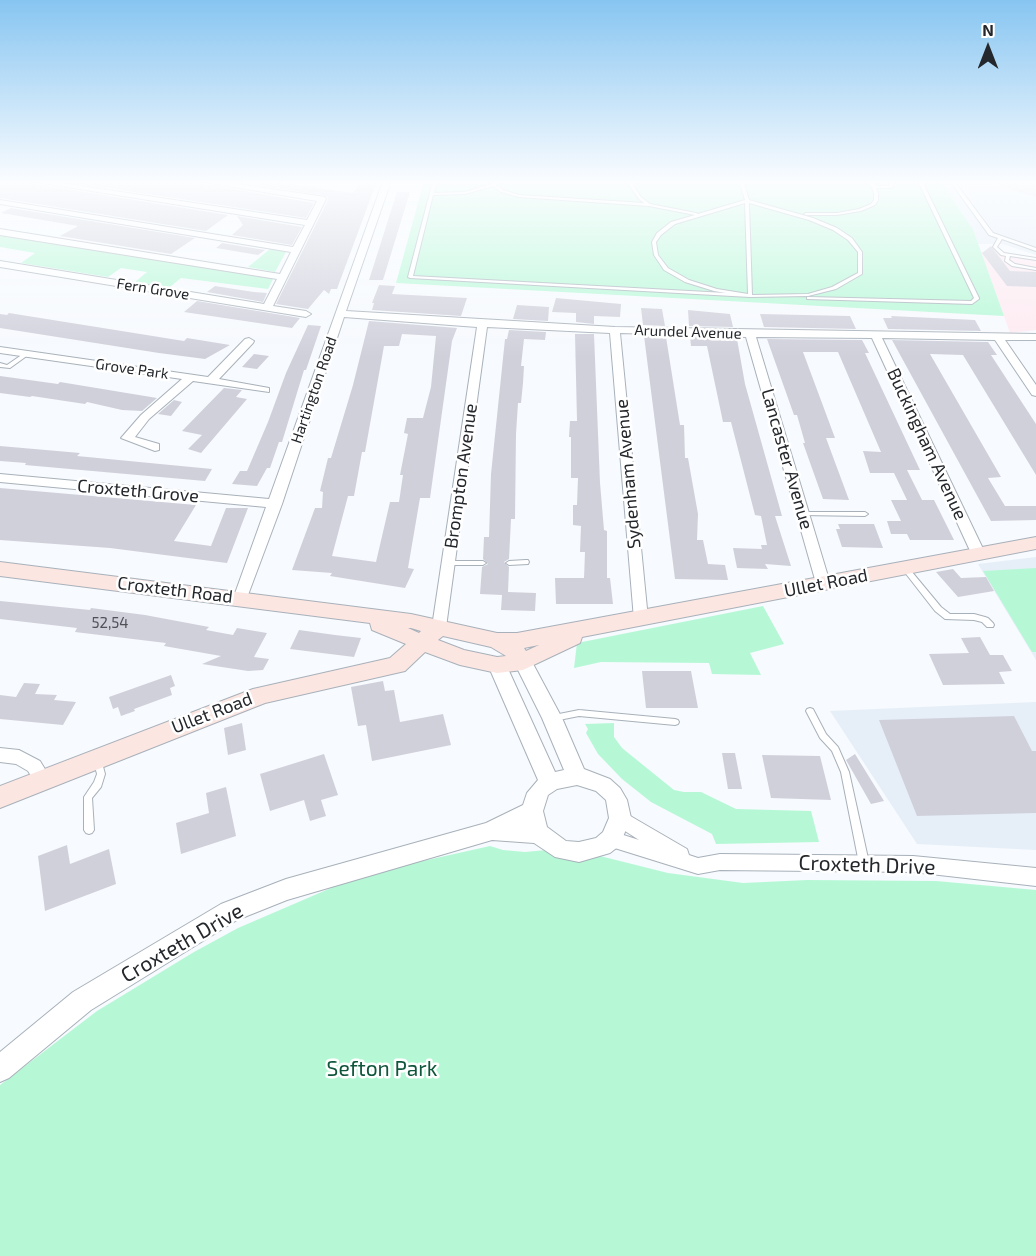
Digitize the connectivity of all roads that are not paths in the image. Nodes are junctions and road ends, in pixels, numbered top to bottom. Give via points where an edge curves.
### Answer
1 (48, 240) edge
2 (233, 240) edge
3 (302, 240) edge
4 (366, 240) edge
5 (420, 240) edge
6 (655, 240) edge
7 (748, 240) edge
8 (850, 240) edge
9 (949, 240) edge
10 (999, 240) edge
11 (1005, 240) edge
12 (297, 250) junction
13 (1036, 250) edge
14 (1008, 256) junction
15 (1035, 260) edge
16 (0, 264) edge
17 (1036, 269) edge
18 (284, 277) junction
19 (750, 296) junction
20 (786, 297) junction
21 (267, 308) junction
22 (306, 314) dead end
23 (339, 314) junction
24 (482, 324) junction
25 (615, 330) junction
26 (750, 334) junction
27 (875, 334) junction
28 (1036, 337) edge
29 (999, 338) junction
30 (249, 341) dead end
31 (0, 350) edge
32 (25, 355) junction
33 (0, 365) edge
34 (191, 377) junction
35 (210, 381) junction
36 (265, 390) dead end
37 (1036, 393) edge
38 (155, 447) dead end
39 (0, 478) edge
40 (275, 504) junction
41 (803, 514) junction
42 (865, 514) dead end
43 (1036, 543) edge
44 (979, 555) junction
45 (526, 562) dead end
46 (448, 563) junction
47 (483, 563) dead end
48 (509, 563) dead end
49 (905, 568) junction
50 (0, 569) edge
51 (823, 584) junction
52 (240, 599) junction
53 (641, 619) junction
54 (615, 624) junction
55 (990, 625) dead end
56 (432, 635) junction
57 (507, 641) junction
58 (523, 662) junction
59 (497, 665) junction
60 (810, 711) dead end
61 (552, 718) junction
62 (675, 722) dead end
63 (530, 739) junction
64 (0, 755) edge
65 (97, 758) junction
66 (577, 776) junction
67 (42, 780) junction
68 (551, 782) junction
69 (0, 797) edge
70 (532, 811) junction
71 (620, 819) junction
72 (89, 830) dead end
73 (492, 831) junction
74 (539, 834) junction
75 (611, 839) junction
76 (864, 863) junction
77 (698, 866) junction
78 (1036, 877) edge
79 (0, 1069) edge

1 - 18 street
2 - 12 street
3 - 12 street
4 - 23 street, Hartington Road
5 - 19 lane via 410,277
6 - 19 lane via 656,255 666,269 687,281
7 - 19 lane
8 - 20 lane via 860,252 861,274 808,295
9 - 20 lane via 977,298 972,303
10 - 14 lane via 995,247
11 - 13 lane
12 - 18 street
14 - 15 lane
14 - 17 lane via 1007,260 1014,265
16 - 21 street, Fern Grove
18 - 21 street
19 - 20 lane
21 - 22 street, Fern Grove
23 - 24 street, Arundel Avenue
23 - 40 street, Hartington Road
24 - 25 street, Arundel Avenue
24 - 46 street, Brompton Avenue
25 - 26 street, Arundel Avenue
25 - 53 street, Sydenham Avenue
26 - 27 street, Arundel Avenue
26 - 41 street, Lancaster Avenue
27 - 29 street, Arundel Avenue
27 - 44 street, Buckingham Avenue
28 - 29 street, Arundel Avenue
29 - 37 street
30 - 35 street
31 - 32 street, Grove Park
32 - 33 lane via 8,367
32 - 34 street, Grove Park
34 - 35 street, Grove Park
34 - 38 street via 127,438
35 - 36 street, Grove Park
39 - 40 street, Croxteth Grove
40 - 52 street, Hartington Road
41 - 42 lane
41 - 51 street, Lancaster Avenue
43 - 44 main road, Ullet Road
44 - 49 main road, Ullet Road
45 - 48 lane
46 - 47 lane
46 - 56 street, Brompton Avenue
49 - 51 main road, Ullet Road
49 - 55 lane via 948,617 974,617
50 - 52 main road, Croxteth Road
51 - 53 main road, Ullet Road
52 - 56 main road, Croxteth Road via 350,615
53 - 54 main road, Ullet Road
54 - 57 main road, Ullet Road
54 - 58 main road, Ullet Road
56 - 57 main road, Croxteth Road
56 - 59 main road, Croxteth Road via 460,657
56 - 65 main road, Ullet Road via 397,665 261,694
57 - 58 main road, Croxteth Road
58 - 59 main road, Ullet Road
58 - 61 street
59 - 63 street
60 - 76 lane via 845,772
61 - 62 lane via 579,713
61 - 63 street
61 - 66 street
63 - 68 street
64 - 67 street via 18,757 34,766
65 - 67 main road, Ullet Road
65 - 72 lane via 101,774 88,797
66 - 68 street
66 - 71 street via 591,779 613,794
67 - 69 main road, Ullet Road
68 - 70 street via 541,789
70 - 73 street, Croxteth Drive
70 - 74 street
71 - 75 street
71 - 77 street
73 - 74 street, Croxteth Drive
73 - 79 street, Croxteth Drive via 286,890 229,912 82,1001
74 - 75 street via 555,847 571,851 591,850
75 - 77 street, Croxteth Drive
76 - 77 street, Croxteth Drive via 720,862
76 - 78 street, Croxteth Drive

